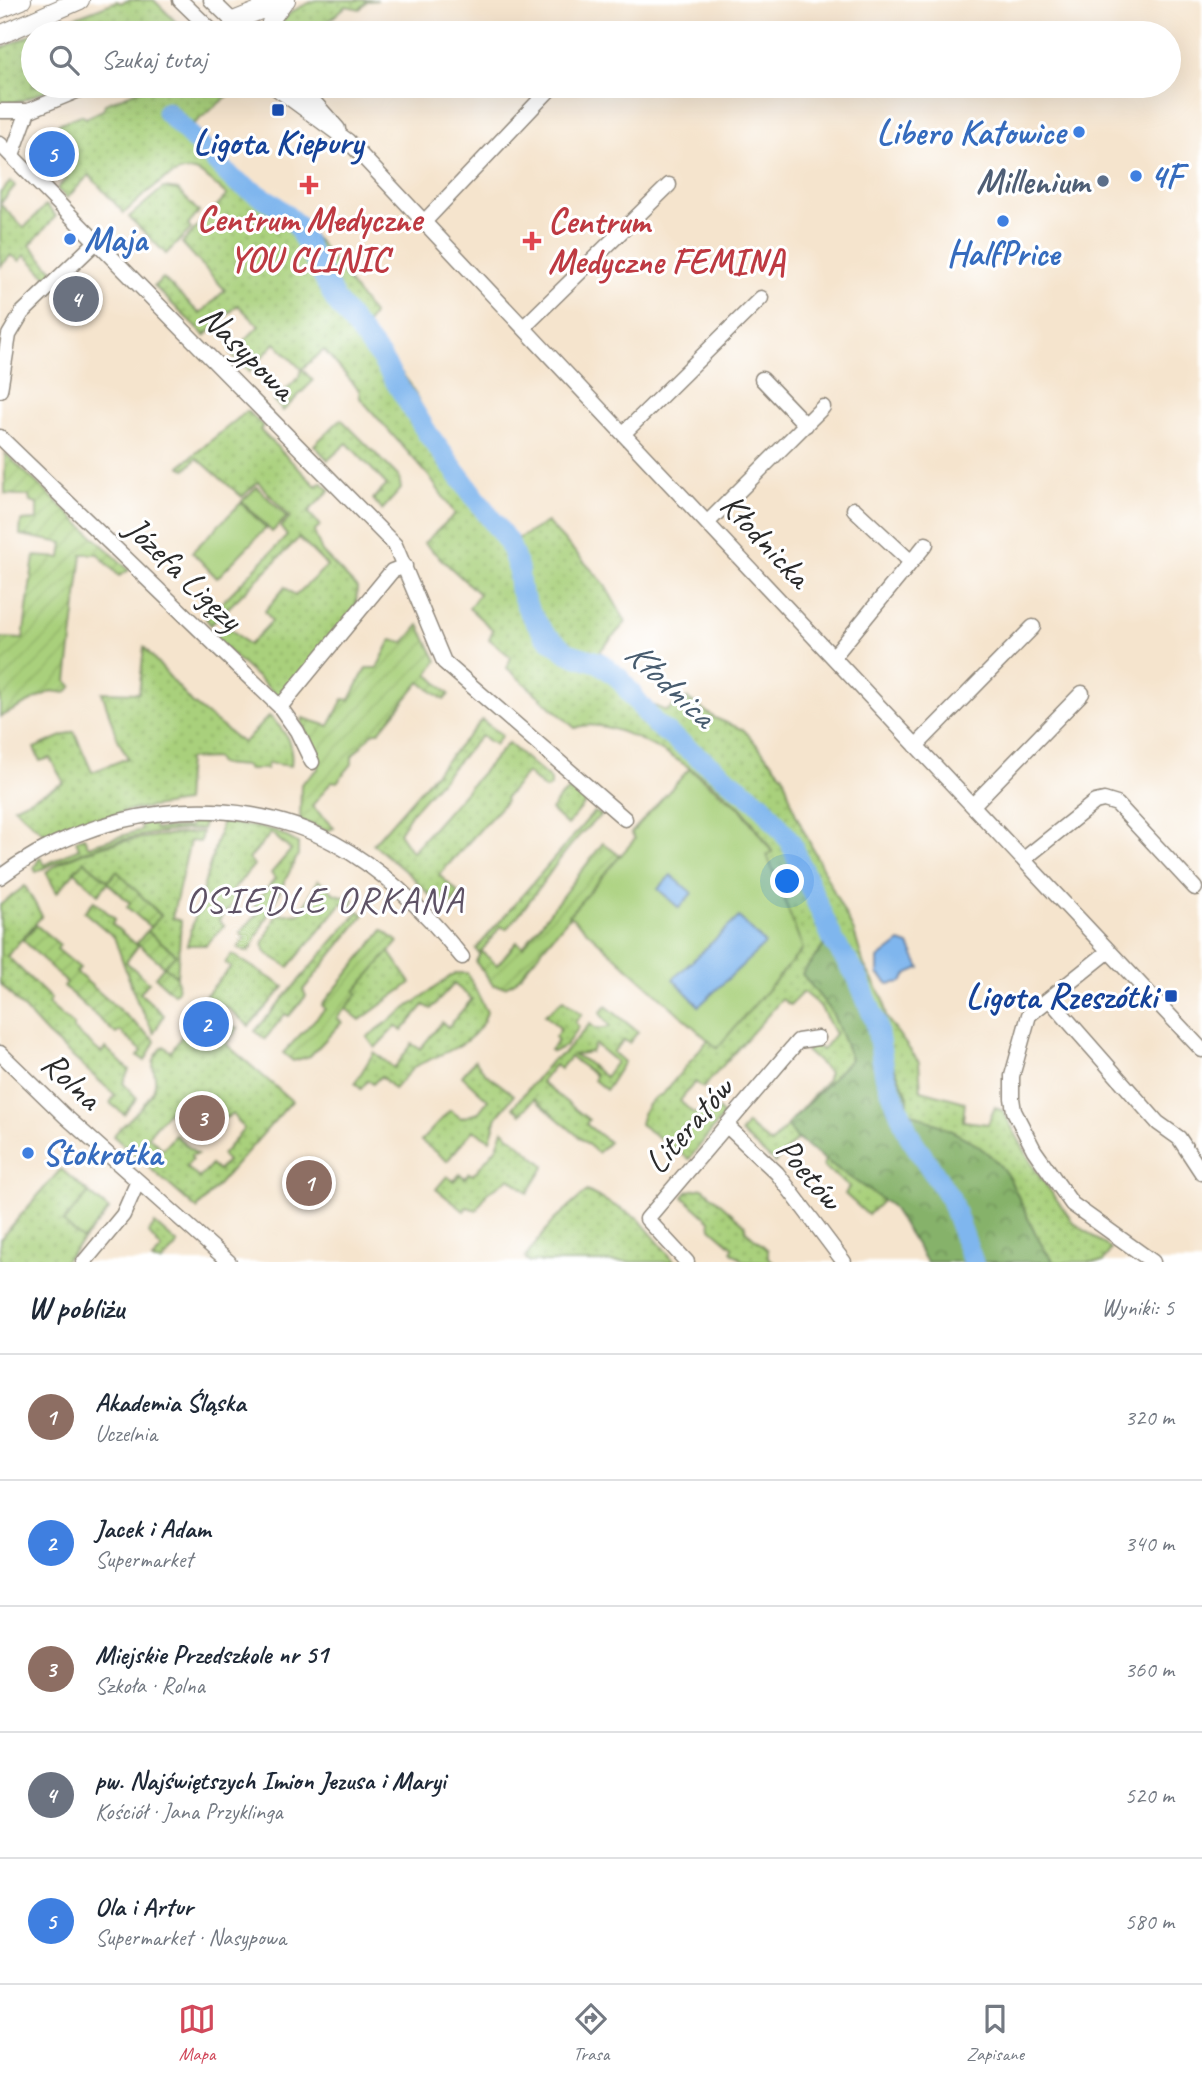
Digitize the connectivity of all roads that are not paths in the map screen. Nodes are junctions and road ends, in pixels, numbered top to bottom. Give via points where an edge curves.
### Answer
1 (22, 0) edge
2 (80, 0) edge
3 (180, 0) edge
4 (211, 0) edge
5 (285, 0) edge
6 (0, 9) edge
7 (32, 21) edge
8 (198, 21) edge
9 (233, 21) edge
10 (249, 21) edge
11 (272, 21) edge
12 (21, 26) edge
13 (0, 35) edge
14 (60, 98) edge
15 (289, 98) edge
16 (310, 98) edge
17 (542, 98) edge
18 (0, 111) edge
19 (28, 111) junction
20 (348, 141) junction
21 (0, 144) edge
22 (12, 155) junction
23 (669, 185) dead end
24 (424, 222) junction
25 (97, 241) junction
26 (761, 298) dead end
27 (524, 327) junction
28 (762, 379) dead end
29 (0, 390) edge
30 (823, 407) dead end
31 (806, 425) junction
32 (624, 433) junction
33 (0, 438) edge
34 (855, 509) dead end
35 (708, 522) junction
36 (926, 544) dead end
37 (911, 562) junction
38 (405, 566) junction
39 (1033, 627) dead end
40 (834, 656) junction
41 (1082, 694) dead end
42 (280, 707) junction
43 (916, 746) junction
44 (312, 762) dead end
45 (973, 806) junction
46 (625, 819) dead end
47 (1024, 859) junction
48 (0, 877) edge
49 (1195, 888) dead end
50 (1109, 951) junction
51 (461, 957) dead end
52 (1049, 999) junction
53 (818, 1038) dead end
54 (1202, 1050) edge
55 (0, 1053) edge
56 (727, 1126) junction
57 (1202, 1173) edge
58 (138, 1181) junction
59 (836, 1259) edge
60 (84, 1262) edge
61 (229, 1262) edge
62 (687, 1262) edge
63 (1153, 1262) edge

1 - 6 main road
2 - 7 main road
3 - 8 street
4 - 9 street
5 - 10 main road
5 - 11 main road
12 - 13 main road
14 - 19 street
15 - 20 street, Kłodnicka
16 - 20 street
17 - 24 street
18 - 19 street
19 - 22 street
20 - 24 street, Kłodnicka
21 - 22 street, Nasypowa
22 - 25 street, Nasypowa
23 - 27 street
24 - 27 street, Kłodnicka
25 - 29 street via 22,313 9,335
25 - 38 street, Nasypowa via 376,524 395,545
26 - 32 street
27 - 32 street, Kłodnicka
28 - 31 street
30 - 31 street
31 - 35 street
32 - 35 street, Kłodnicka
33 - 42 street, Józefa Ligęzy
34 - 37 street
35 - 40 street, Kłodnicka
36 - 37 street
37 - 40 street
38 - 42 street via 392,570
38 - 46 street, Nasypowa via 444,662
39 - 43 street
40 - 43 street, Kłodnicka
41 - 45 street
42 - 44 street, Józefa Ligęzy
43 - 45 street, Kłodnicka
45 - 47 street, Kłodnicka
47 - 49 street via 1095,802 1104,800 1117,804
47 - 50 street, Kłodnicka
48 - 51 street via 48,847 130,818 194,812 256,816 332,842 357,857 439,928
50 - 52 street
50 - 54 street, Kłodnicka
52 - 57 street via 1158,1123 1179,1138
52 - 63 street via 1027,1019 1012,1076 1014,1111 1034,1150 1072,1204
53 - 56 street, Literatów via 798,1041
55 - 58 street, Rolna
56 - 59 street, Poetów via 777,1173
56 - 62 street, Literatów via 647,1219
58 - 60 street via 122,1215
58 - 61 street, Rolna

